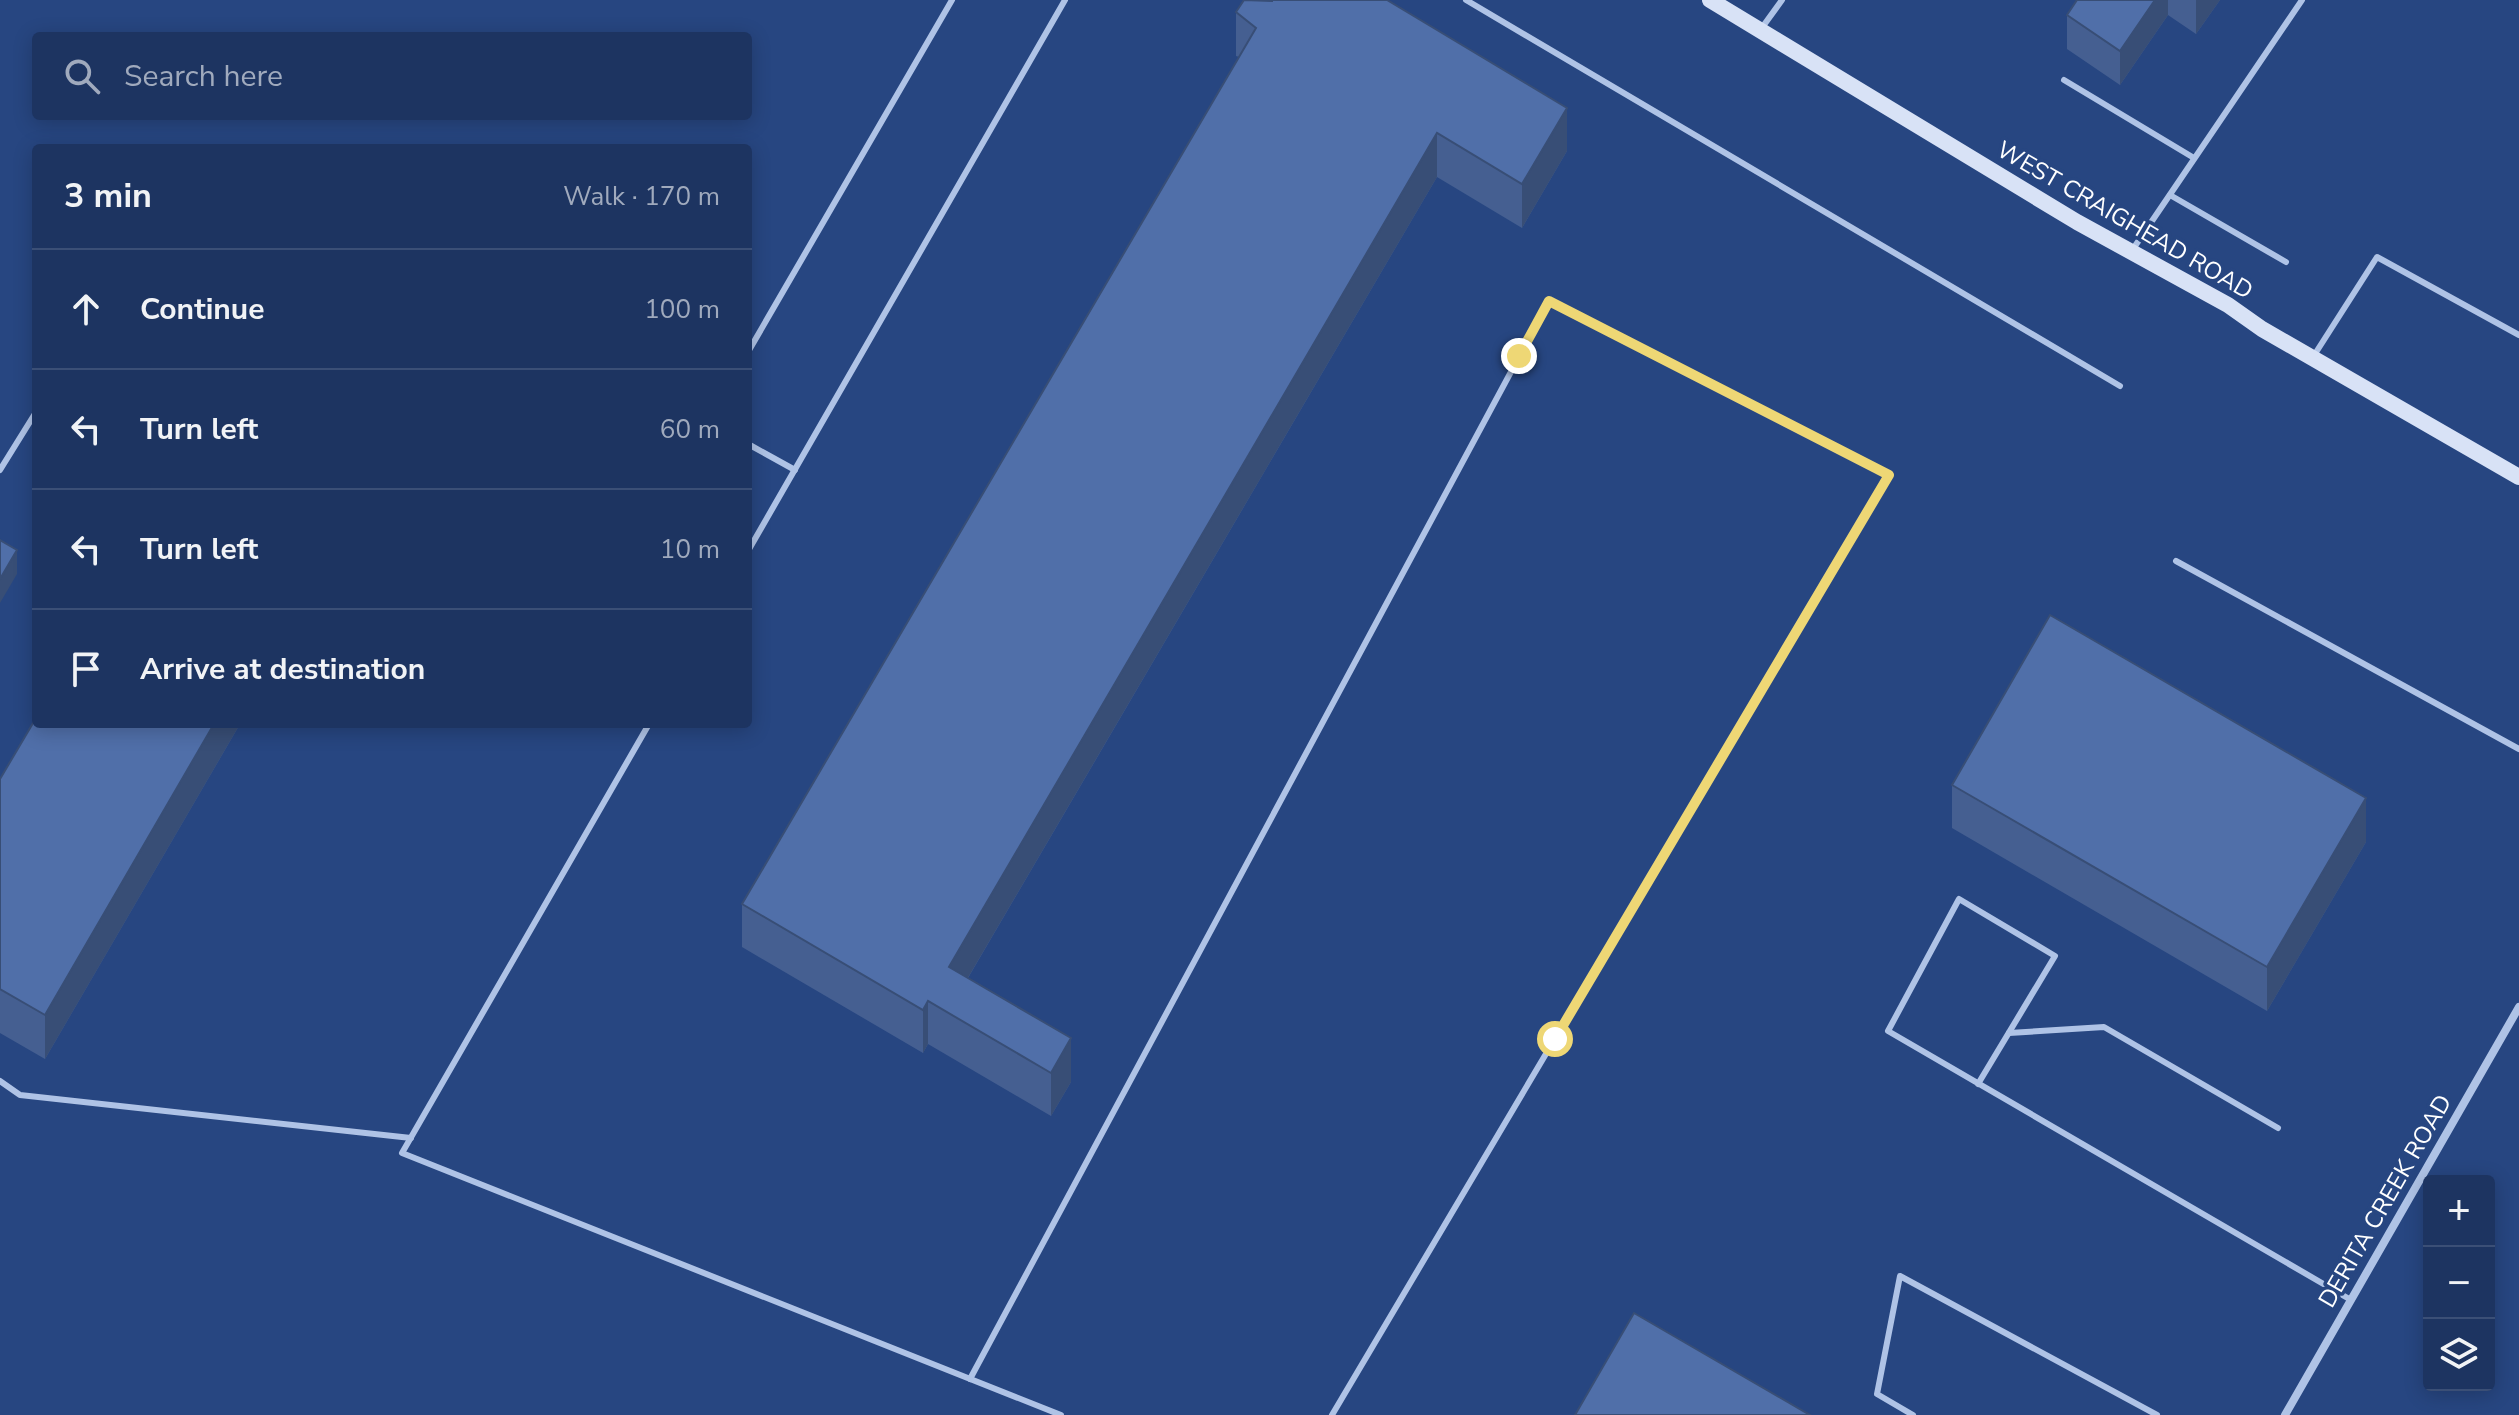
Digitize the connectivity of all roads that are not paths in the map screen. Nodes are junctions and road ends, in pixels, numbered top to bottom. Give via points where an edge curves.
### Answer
1 (952, 0) edge
2 (1065, 0) edge
3 (1466, 0) edge
4 (1710, 0) edge
5 (1782, 0) edge
6 (2302, 0) edge
7 (1760, 31) junction
8 (2064, 80) dead end
9 (2194, 158) junction
10 (2170, 195) junction
11 (2131, 252) junction
12 (2286, 262) dead end
13 (2519, 335) edge
14 (752, 345) edge
15 (2312, 358) junction
16 (2120, 386) dead end
17 (32, 418) edge
18 (752, 446) edge
19 (0, 470) edge
20 (795, 470) junction
21 (2519, 477) edge
22 (752, 544) edge
23 (2176, 561) dead end
24 (647, 728) edge
25 (2519, 749) edge
26 (2519, 1007) edge
27 (2009, 1033) junction
28 (0, 1081) edge
29 (1978, 1084) junction
30 (2278, 1128) dead end
31 (411, 1138) junction
32 (2351, 1300) junction
33 (970, 1379) junction
34 (1061, 1415) edge
35 (1332, 1415) edge
36 (1913, 1415) edge
37 (2157, 1415) edge
38 (2285, 1415) edge

1 - 14 lane
2 - 20 lane
3 - 16 lane
4 - 7 street, WEST CRAIGHEAD ROAD
5 - 7 lane
6 - 9 lane
7 - 11 street, WEST CRAIGHEAD ROAD
8 - 9 lane
9 - 10 lane
10 - 11 lane
10 - 12 lane
11 - 15 street, WEST CRAIGHEAD ROAD
13 - 15 lane via 2377,257
15 - 21 street, WEST CRAIGHEAD ROAD
17 - 19 lane
18 - 20 lane
20 - 22 lane
23 - 25 lane
24 - 31 lane
26 - 32 street, DERITA CREEK ROAD
27 - 29 lane
27 - 29 lane via 2055,956 1959,899 1888,1031
27 - 30 lane via 2104,1027
28 - 31 lane via 20,1095
29 - 32 lane
31 - 33 lane via 402,1153
32 - 38 street, DERITA CREEK ROAD
33 - 34 lane
33 - 35 lane via 1549,301 1889,475
36 - 37 lane via 1877,1394 1900,1276

